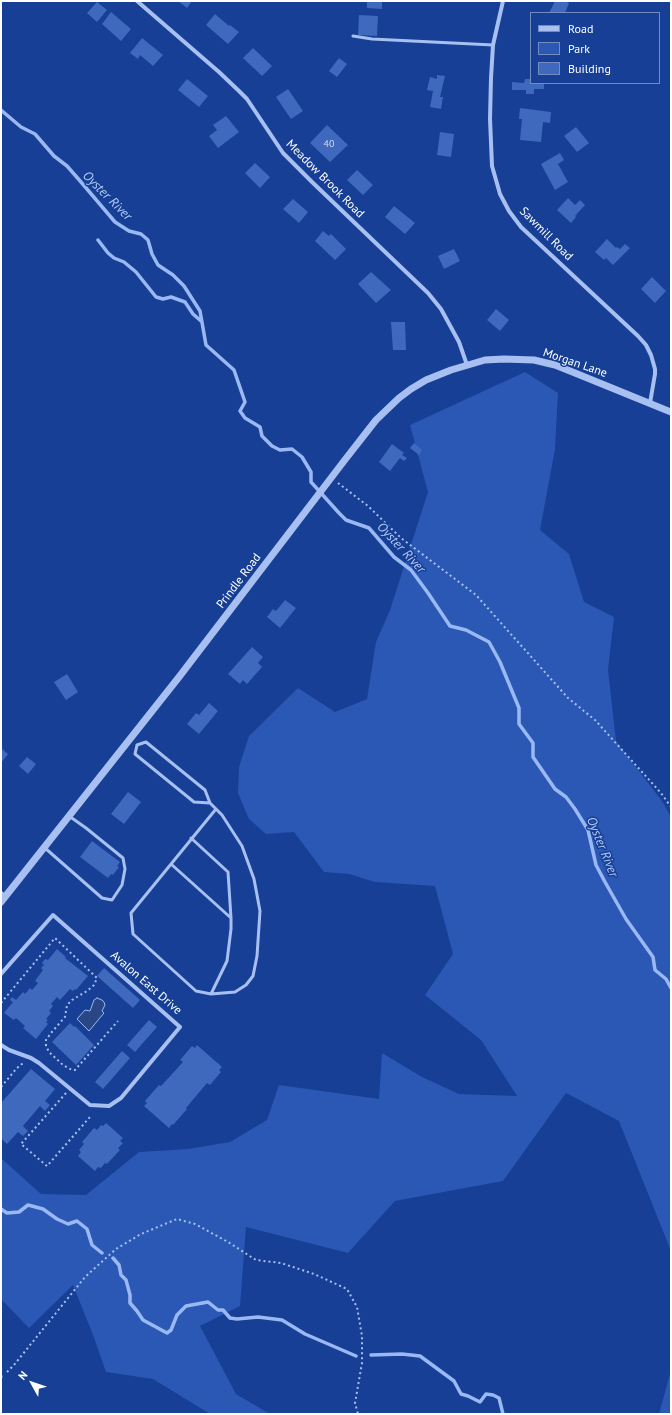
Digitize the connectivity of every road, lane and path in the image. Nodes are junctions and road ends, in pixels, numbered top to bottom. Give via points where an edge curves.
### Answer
1 (137, 1) edge
2 (502, 1) edge
3 (353, 36) dead end
4 (493, 45) junction
5 (467, 365) junction
6 (650, 403) junction
7 (671, 412) edge
8 (330, 480) junction
9 (130, 739) junction
10 (136, 744) junction
11 (210, 803) junction
12 (671, 807) edge
13 (216, 809) junction
14 (69, 816) junction
15 (191, 838) junction
16 (44, 848) junction
17 (171, 864) junction
18 (3, 897) edge
19 (231, 918) junction
20 (1, 974) edge
21 (212, 994) junction
22 (1, 1003) edge
23 (118, 1021) dead end
24 (1, 1045) edge
25 (25, 1063) dead end
26 (1, 1087) edge
27 (61, 1088) dead end
28 (90, 1117) dead end
29 (1, 1376) edge
30 (358, 1414) edge

1 - 5 street, Meadow Brook Road via 239,91 283,153 428,293 441,309 459,342
2 - 4 street, Sawmill Road
3 - 4 lane
4 - 6 street, Sawmill Road via 492,166 500,194 520,227 646,345 655,369
5 - 6 street, Morgan Lane via 485,360 534,360 568,370
5 - 8 street, Prindle Road via 426,380 399,398 376,420
6 - 7 street, Morgan Lane
8 - 9 street, Prindle Road
8 - 12 path via 368,506 401,538 476,595 568,698 595,720
9 - 10 lane
9 - 14 street, Prindle Road
10 - 11 lane via 146,742 205,790
10 - 11 lane via 135,754 194,802
11 - 13 lane
13 - 15 lane
13 - 21 lane via 222,814 242,846 254,879 260,911 253,976 246,985 235,992
14 - 16 street, Prindle Road
14 - 16 lane via 123,858 125,869 122,885 112,900 102,898
15 - 17 lane
15 - 19 lane via 228,872
16 - 18 street, Prindle Road
17 - 19 lane
17 - 21 lane via 131,913 133,934 196,991
19 - 21 lane via 227,961
20 - 24 street, Avalon East Drive via 53,915 180,1027 121,1098 109,1106 90,1105 39,1063
22 - 23 path via 56,938 97,978 94,985 67,1005 65,1017 46,1040 49,1052 63,1065 75,1070
25 - 26 path via 17,1068
27 - 28 path via 66,1093 21,1144 47,1166
29 - 30 path via 14,1365 85,1277 116,1249 140,1234 178,1219 195,1224 256,1260 281,1263 347,1289 357,1307 362,1336 362,1363 355,1403

